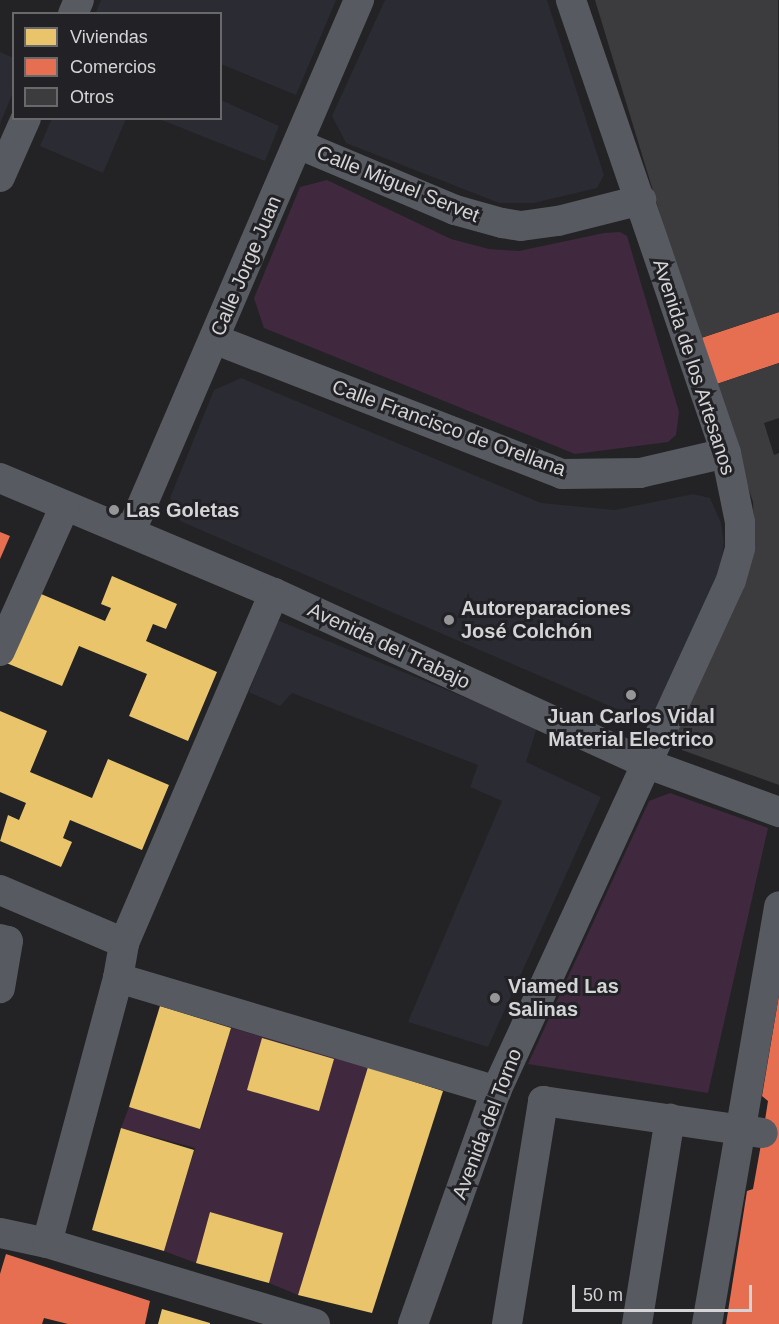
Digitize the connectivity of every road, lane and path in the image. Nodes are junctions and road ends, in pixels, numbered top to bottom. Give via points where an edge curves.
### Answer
1 (359, 0) edge
2 (571, 0) edge
3 (25, 120) edge
4 (298, 144) junction
5 (0, 177) edge
6 (641, 200) junction
7 (214, 339) junction
8 (726, 453) junction
9 (0, 478) edge
10 (65, 506) junction
11 (131, 531) junction
12 (274, 593) junction
13 (0, 651) edge
14 (645, 763) junction
15 (779, 812) edge
16 (0, 890) edge
17 (779, 906) edge
18 (0, 939) edge
19 (124, 943) junction
20 (118, 978) junction
21 (0, 988) edge
22 (496, 1092) junction
23 (670, 1119) junction
24 (751, 1131) junction
25 (0, 1233) edge
26 (47, 1243) junction
27 (315, 1324) edge
28 (413, 1324) edge
29 (507, 1324) edge
30 (637, 1324) edge
31 (707, 1324) edge

1 - 4 street, Calle Jorge Juan
2 - 6 street, Avenida de los Artesanos
3 - 5 street
4 - 6 street, Calle Miguel Servet via 455,210 502,223 521,226 558,221
4 - 7 street, Calle Jorge Juan
6 - 8 street, Avenida de los Artesanos
7 - 8 street, Calle Francisco de Orellana via 562,474 640,473
7 - 11 street, Calle Jorge Juan
8 - 14 street, Avenida de los Artesanos via 740,522 740,548 731,580
9 - 10 street, Avenida del Trabajo
10 - 11 street, Avenida del Trabajo
10 - 13 street
11 - 12 street, Avenida del Trabajo
12 - 14 street, Avenida del Trabajo
12 - 19 street
14 - 15 street, Avenida del Trabajo
14 - 22 street, Avenida del Torno
16 - 19 street
17 - 24 street
18 - 21 street via 8,941
19 - 20 street
20 - 22 street
20 - 26 street
22 - 28 street, Avenida del Torno
23 - 24 street
23 - 29 street via 543,1101
23 - 30 street
24 - 31 street
25 - 26 street
26 - 27 street

